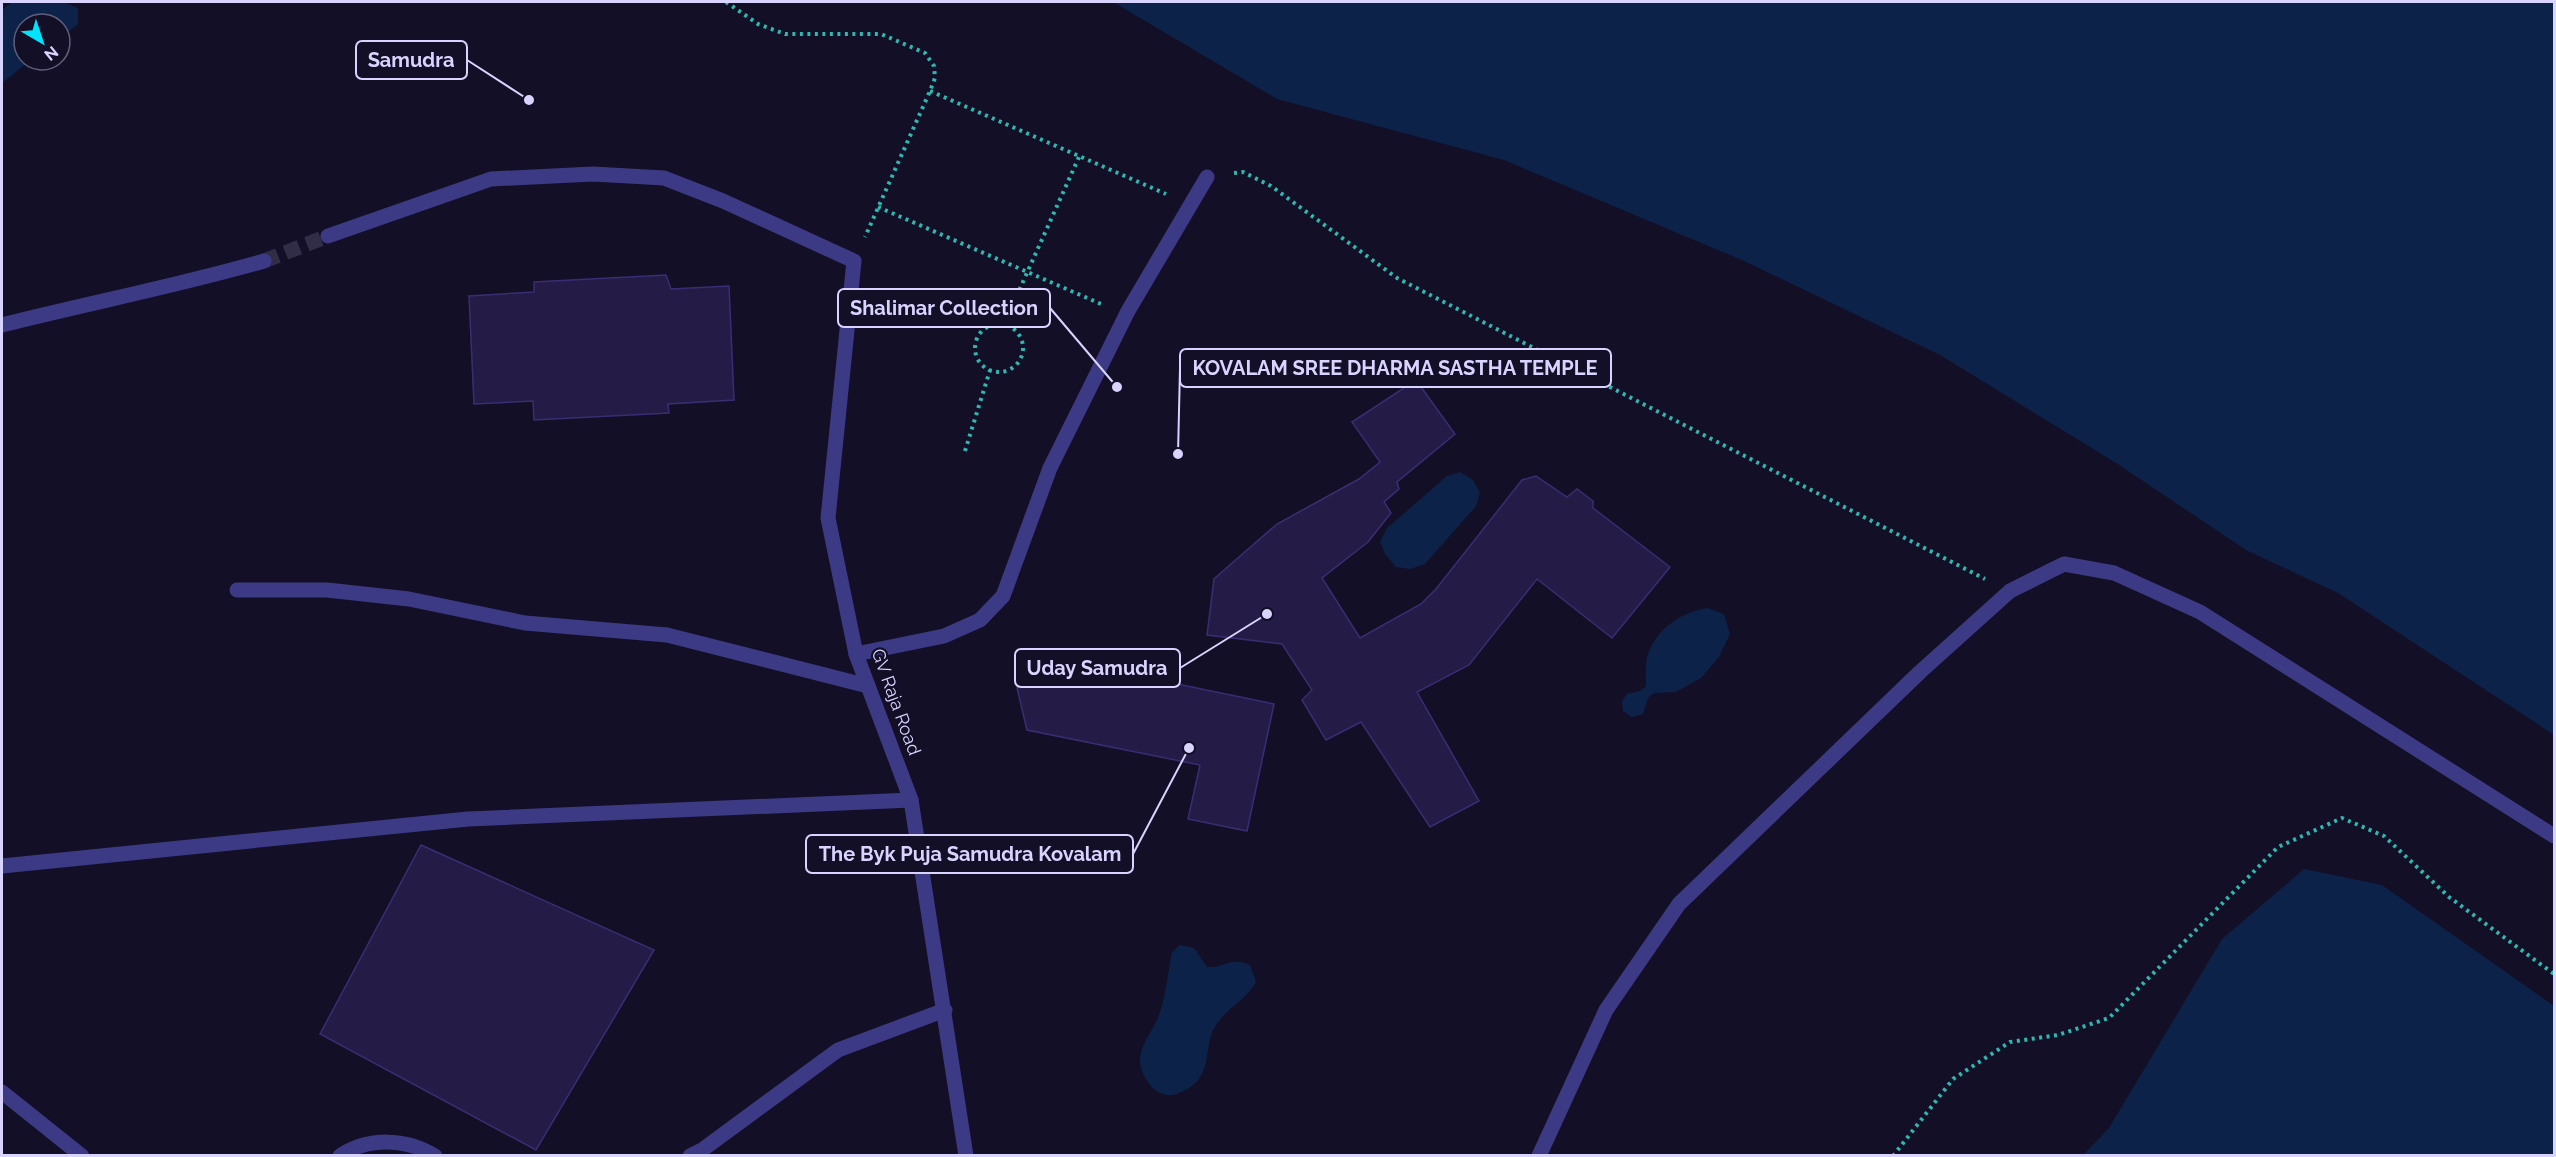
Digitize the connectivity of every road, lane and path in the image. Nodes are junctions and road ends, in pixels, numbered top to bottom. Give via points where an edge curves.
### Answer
1 (726, 2) edge
2 (930, 91) junction
3 (1079, 157) junction
4 (1208, 177) joint
5 (1170, 202) dead end
6 (878, 207) junction
7 (328, 236) tunnel mouth
8 (264, 261) tunnel mouth
9 (854, 261) junction
10 (1028, 272) junction
11 (1108, 294) dead end
12 (1004, 324) junction
13 (2, 325) edge
14 (990, 370) junction
15 (965, 451) dead end
16 (237, 590) dead end
17 (2010, 591) junction
18 (856, 654) junction
19 (868, 686) junction
20 (911, 800) junction
21 (2554, 836) edge
22 (2, 866) edge
23 (2554, 974) edge
24 (945, 1010) junction
25 (2, 1092) edge
26 (82, 1155) edge
27 (340, 1155) edge
28 (435, 1155) edge
29 (690, 1155) edge
30 (966, 1155) edge
31 (1539, 1155) edge
32 (1893, 1155) edge

1 - 2 path via 758,24 785,34 881,34 925,53 934,66
2 - 3 path
2 - 6 path
3 - 5 path via 1166,195
3 - 10 path
4 - 17 path via 1243,172 1271,186 1397,278
4 - 18 street via 1128,311 1056,457 1003,596 980,620 944,636
6 - 9 path
6 - 10 path
7 - 9 street via 491,179 593,174 664,178
8 - 13 street via 196,281
9 - 18 street, GV Raja Road via 828,518
10 - 11 path via 1101,304
10 - 12 path
12 - 14 path via 989,326 978,338 978,360
12 - 14 path via 1017,332 1022,355 1005,371
14 - 15 path
16 - 19 street via 327,590 409,599 525,622 667,635
17 - 21 street via 2064,564 2114,573 2200,612
17 - 31 street via 1679,904 1606,1010
18 - 19 street, GV Raja Road
19 - 20 street, GV Raja Road
20 - 22 street via 468,819
20 - 24 street, GV Raja Road
23 - 32 path via 2450,897 2384,836 2342,818 2278,847 2109,1018 2058,1035 2010,1042 1953,1079
24 - 29 street via 838,1050
24 - 30 street, GV Raja Road
25 - 26 street
27 - 28 street via 383,1140 423,1148

